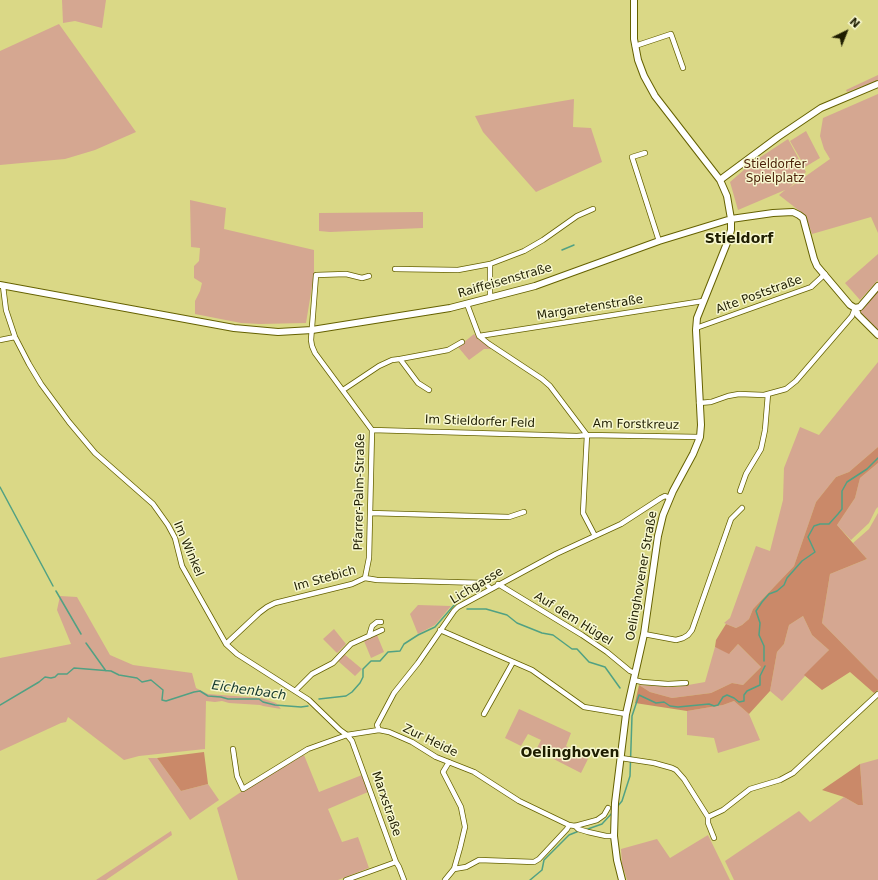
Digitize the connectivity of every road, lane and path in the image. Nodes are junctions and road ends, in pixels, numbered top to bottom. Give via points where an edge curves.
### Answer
1 (634, 0) edge
2 (635, 46) junction
3 (682, 68) dead end
4 (878, 84) edge
5 (645, 153) dead end
6 (720, 180) junction
7 (593, 210) dead end
8 (731, 219) junction
9 (659, 241) junction
10 (490, 264) junction
11 (395, 269) dead end
12 (825, 274) junction
13 (369, 276) dead end
14 (1, 285) edge
15 (878, 286) edge
16 (490, 298) junction
17 (703, 301) junction
18 (467, 304) junction
19 (855, 308) junction
20 (696, 328) junction
21 (312, 330) junction
22 (878, 335) edge
23 (479, 336) junction
24 (15, 337) junction
25 (0, 340) edge
26 (462, 342) dead end
27 (400, 359) junction
28 (343, 390) junction
29 (430, 390) dead end
30 (768, 394) junction
31 (699, 403) junction
32 (372, 430) junction
33 (586, 435) junction
34 (700, 437) junction
35 (740, 490) dead end
36 (670, 498) junction
37 (742, 508) dead end
38 (524, 512) dead end
39 (370, 513) junction
40 (595, 536) junction
41 (365, 578) junction
42 (498, 584) junction
43 (490, 588) junction
44 (380, 622) dead end
45 (382, 630) dead end
46 (440, 630) junction
47 (644, 634) junction
48 (369, 636) junction
49 (226, 644) junction
50 (512, 662) junction
51 (635, 673) junction
52 (634, 680) junction
53 (686, 683) dead end
54 (295, 691) junction
55 (878, 694) edge
56 (484, 714) dead end
57 (626, 714) junction
58 (379, 730) junction
59 (348, 735) junction
60 (233, 749) dead end
61 (624, 759) junction
62 (449, 762) junction
63 (608, 808) dead end
64 (708, 817) junction
65 (569, 825) junction
66 (577, 827) junction
67 (614, 836) junction
68 (714, 838) dead end
69 (396, 862) junction
70 (454, 869) junction
71 (346, 880) edge
72 (404, 880) edge
73 (445, 880) edge
74 (622, 880) edge

1 - 2 main road, Oelinghovener Straße
2 - 3 street via 671,34
2 - 6 main road, Oelinghovener Straße via 644,76 655,96
4 - 6 main road via 821,108
5 - 9 street via 632,157
6 - 8 main road, Oelinghovener Straße via 727,196
7 - 10 street via 577,216 524,251
8 - 9 main road, Raiffeisenstraße
8 - 12 main road, Raiffeisenstraße via 778,212 793,212 799,215 817,266
8 - 17 main road, Oelinghovener Straße via 728,243
9 - 16 main road, Raiffeisenstraße via 535,286
10 - 11 street via 458,270
10 - 16 street
12 - 19 main road
12 - 20 street, Alte Poststraße via 811,288
13 - 21 street, Pfarrer-Palm-Straße via 362,278 346,274 316,275
14 - 21 main road, Raiffeisenstraße via 234,328 278,332
14 - 24 street, Im Winkel
15 - 19 main road via 860,306
16 - 18 main road, Raiffeisenstraße
17 - 20 main road, Oelinghovener Straße
17 - 23 street, Margaretenstraße
18 - 21 main road, Raiffeisenstraße
18 - 23 street
19 - 22 main road via 858,315
19 - 30 street via 852,316 792,385
20 - 31 main road, Oelinghovener Straße
21 - 28 street, Pfarrer-Palm-Straße via 312,346 315,353
23 - 33 street, Am Forstkreuz via 550,386
24 - 25 street
24 - 49 street, Im Winkel via 29,364 69,422 95,453 153,504 168,524 175,538 182,566
26 - 27 street via 448,350
27 - 28 street via 379,366
27 - 29 street via 418,383
28 - 32 street, Pfarrer-Palm-Straße
30 - 31 street via 739,394
30 - 35 street via 761,449
31 - 34 main road, Oelinghovener Straße
32 - 33 street, Im Stieldorfer Feld
32 - 39 street, Pfarrer-Palm-Straße
33 - 34 street, Am Forstkreuz
33 - 40 street via 583,513
34 - 36 main road, Oelinghovener Straße
36 - 40 street, Lichgasse via 661,498 621,524
36 - 47 main road, Oelinghovener Straße via 658,536
37 - 47 street via 731,519 694,625 688,635 676,640
38 - 39 street via 509,517
39 - 41 street, Pfarrer-Palm-Straße via 369,558
40 - 42 street, Lichgasse
41 - 43 street, Im Stebich via 485,583
41 - 49 street, Im Stebich via 352,584 275,603 259,613
42 - 43 street, Lichgasse
42 - 51 street, Auf dem Hügel via 582,635
43 - 46 street, Lichgasse via 458,607
44 - 48 street via 372,626
45 - 48 street
46 - 50 street
46 - 58 street, Lichgasse via 394,693 378,725
47 - 51 main road, Oelinghovener Straße
48 - 54 street via 351,644 333,663 312,674
49 - 54 street, Im Winkel via 237,654
50 - 56 street
50 - 57 street via 532,670 584,707
51 - 52 main road, Oelinghovener Straße
52 - 53 street via 668,684
52 - 57 main road, Oelinghovener Straße
54 - 59 street, Im Winkel via 309,700
55 - 64 street via 793,773 780,780 750,789 723,810
57 - 61 main road, Oelinghovener Straße
58 - 59 street, Zur Heide
58 - 62 street, Zur Heide via 412,742
59 - 60 street, Zur Heide via 308,749 243,789 237,776
59 - 69 street, Marxstraße via 356,750
61 - 64 street via 654,763 676,770
61 - 67 main road, Oelinghovener Straße via 615,803
62 - 65 street, Zur Heide via 474,772 519,801
62 - 70 street via 443,772 461,807 465,826
63 - 66 street, Zur Heide via 597,820
64 - 68 street
65 - 66 street, Zur Heide
65 - 70 street via 534,862 479,860
66 - 67 street, Zur Heide via 588,832
67 - 74 main road, Oelinghovener Straße
69 - 71 street
69 - 72 street, Marxstraße
70 - 73 street

